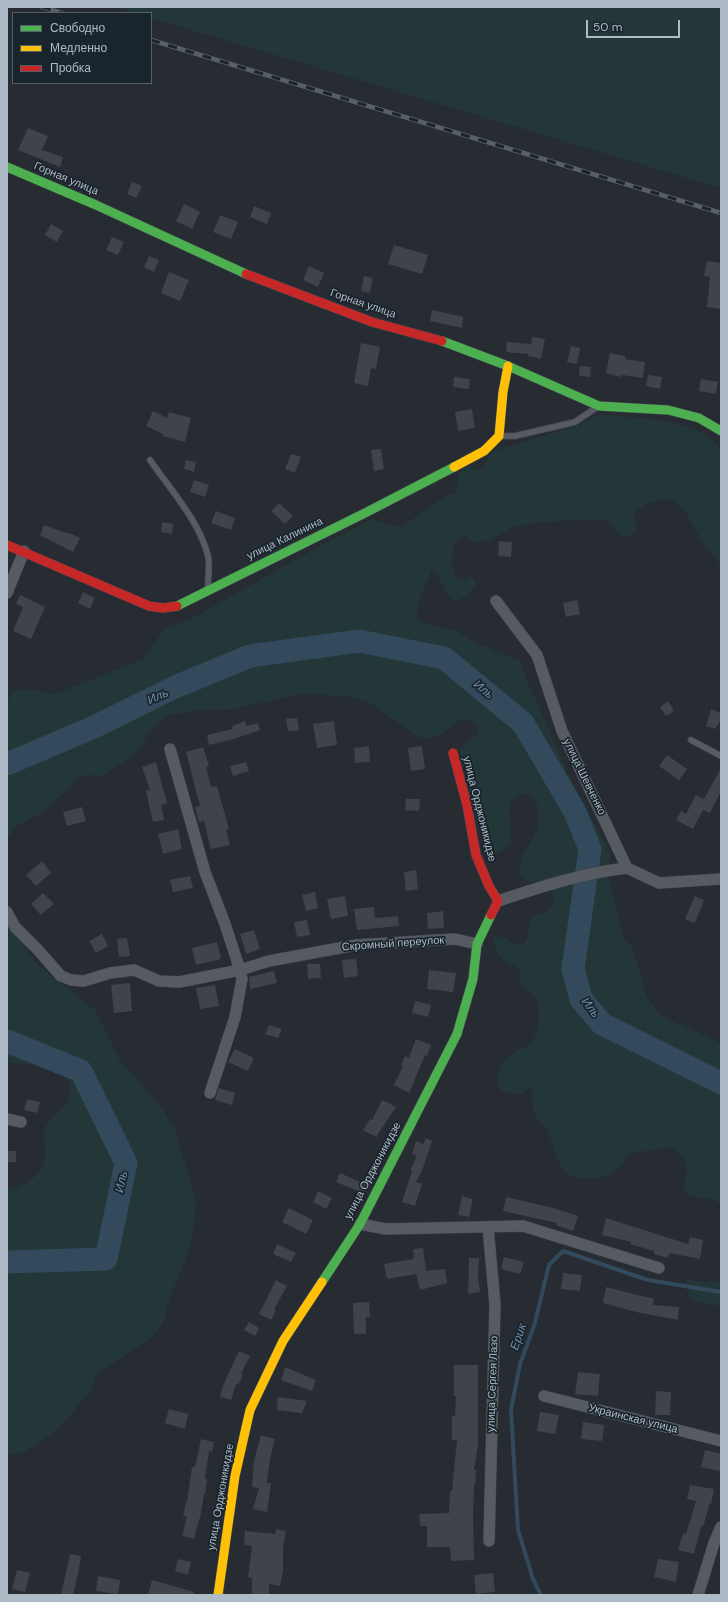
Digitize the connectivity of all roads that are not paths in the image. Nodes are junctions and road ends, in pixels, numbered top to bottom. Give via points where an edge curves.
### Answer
1 (7, 167) edge
2 (508, 366) junction
3 (599, 406) junction
4 (721, 431) edge
5 (499, 436) junction
6 (150, 460) dead end
7 (7, 545) edge
8 (24, 551) junction
9 (208, 592) junction
10 (7, 593) edge
11 (496, 601) dead end
12 (691, 740) dead end
13 (170, 749) dead end
14 (453, 753) dead end
15 (721, 756) edge
16 (627, 868) junction
17 (721, 879) edge
18 (498, 901) junction
19 (7, 912) edge
20 (477, 944) junction
21 (240, 970) junction
22 (210, 1093) dead end
23 (7, 1119) edge
24 (21, 1122) dead end
25 (360, 1224) junction
26 (488, 1227) junction
27 (660, 1268) dead end
28 (544, 1396) dead end
29 (721, 1441) edge
30 (721, 1527) edge
31 (489, 1541) dead end
32 (218, 1595) edge
33 (698, 1595) edge

1 - 2 street, Горная улица via 241,272 372,322 442,341
2 - 3 street, Горная улица
2 - 5 street
3 - 4 street, Горная улица via 668,410 699,418
3 - 5 lane via 575,422 515,436
5 - 9 street, улица Калинина via 484,451
6 - 9 lane via 204,542 208,558
7 - 8 street, улица Калинина
8 - 9 street, улица Калинина via 149,606 176,606
8 - 10 street
11 - 16 street, улица Шевченко via 537,655 562,731
12 - 15 lane
13 - 21 street via 205,872
14 - 18 street, улица Орджоникидзе via 468,806 476,855
16 - 17 street via 659,883
16 - 18 street via 558,882
18 - 20 street, улица Орджоникидзе
19 - 21 street, Скромный переулок via 15,927 61,976 71,980 84,981 110,973 134,970 159,981 179,982
20 - 21 street, Скромный переулок via 455,939 356,945 269,961
20 - 25 street, улица Орджоникидзе via 473,979 457,1034
21 - 22 street via 242,979 235,1017
23 - 24 street
25 - 26 street via 386,1229
25 - 32 street, улица Орджоникидзе via 283,1341 250,1410 234,1476
26 - 27 street via 523,1226
26 - 31 street, улица Сергея Лазо via 495,1304
28 - 29 street, Украинская улица
30 - 33 street

